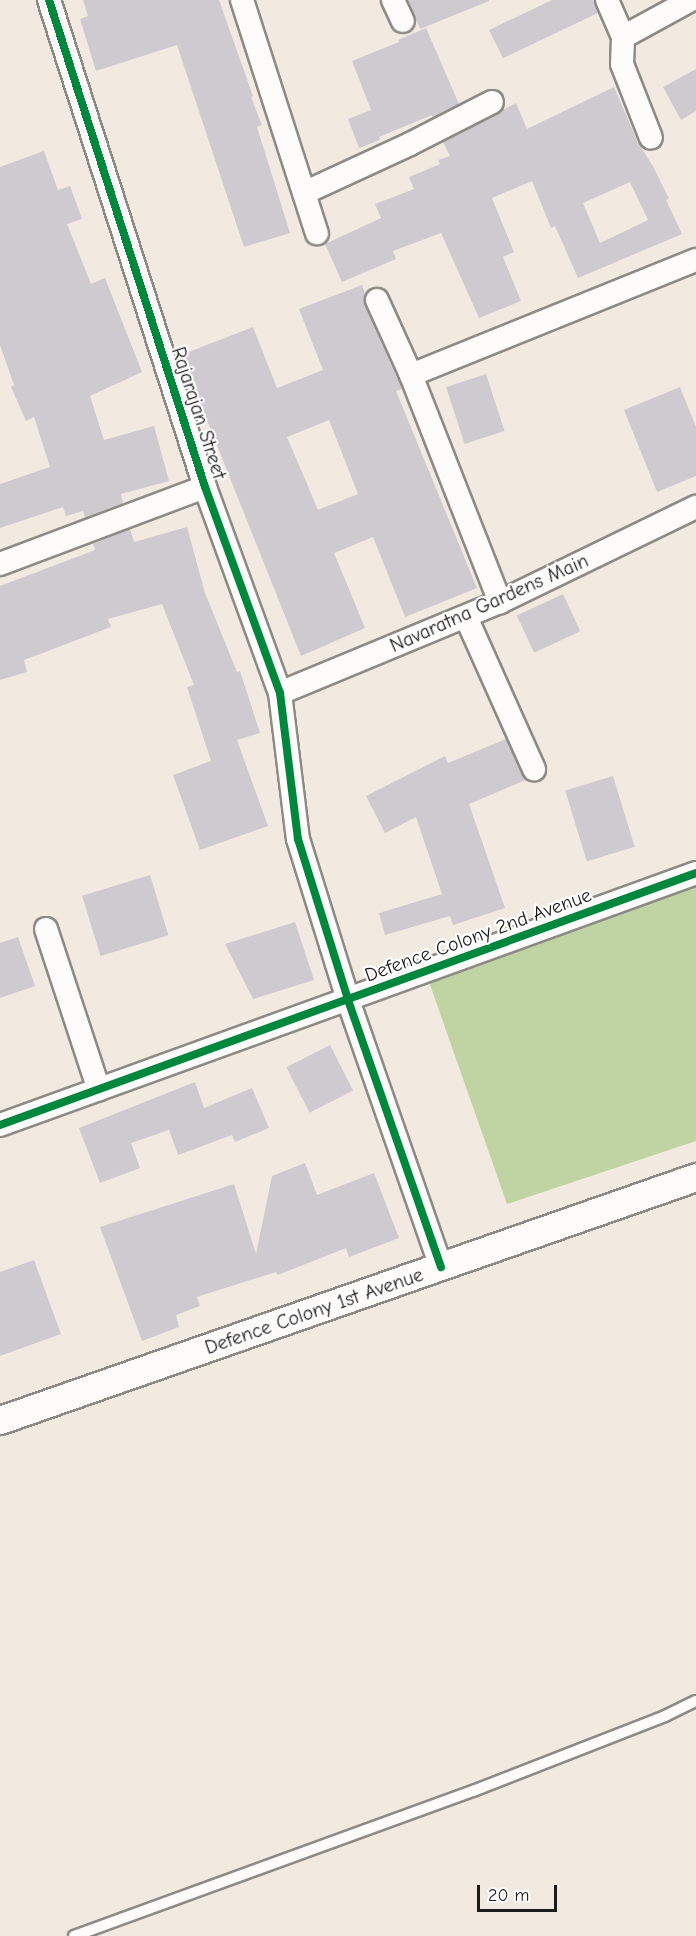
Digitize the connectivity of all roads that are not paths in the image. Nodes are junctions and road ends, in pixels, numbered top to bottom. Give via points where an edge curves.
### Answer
1 (49, 0) edge
2 (242, 0) edge
3 (393, 0) edge
4 (607, 0) edge
5 (691, 0) edge
6 (403, 21) dead end
7 (623, 37) junction
8 (492, 102) dead end
9 (651, 138) dead end
10 (304, 193) junction
11 (317, 233) dead end
12 (696, 260) edge
13 (377, 300) dead end
14 (411, 375) junction
15 (205, 487) junction
16 (696, 507) edge
17 (0, 564) edge
18 (500, 602) junction
19 (466, 616) junction
20 (279, 693) junction
21 (534, 769) dead end
22 (696, 873) edge
23 (46, 928) dead end
24 (348, 1000) junction
25 (99, 1090) junction
26 (0, 1125) edge
27 (696, 1177) edge
28 (441, 1267) junction
29 (0, 1420) edge
30 (696, 1701) edge
31 (74, 1936) edge

1 - 15 street, Rajarajan Street
2 - 10 street
3 - 6 street
4 - 7 street
5 - 7 street
7 - 9 street via 622,64
8 - 10 street
10 - 11 street
12 - 14 street
13 - 14 street
14 - 18 street
15 - 17 street
15 - 20 street, Rajarajan Street
16 - 18 street, Navaratna Gardens Main
18 - 19 street, Navaratna Gardens Main
19 - 20 street, Navaratna Gardens Main
19 - 21 street
20 - 24 street, Rajarajan Street via 298,839
22 - 24 street, Defence Colony 2nd Avenue
23 - 25 street
24 - 25 street, Defence Colony 2nd Avenue
24 - 28 street, Rajarajan Street
25 - 26 street, Defence Colony 2nd Avenue
27 - 28 street, Defence Colony 1st Avenue
28 - 29 street, Defence Colony 1st Avenue
30 - 31 lane via 473,1791

